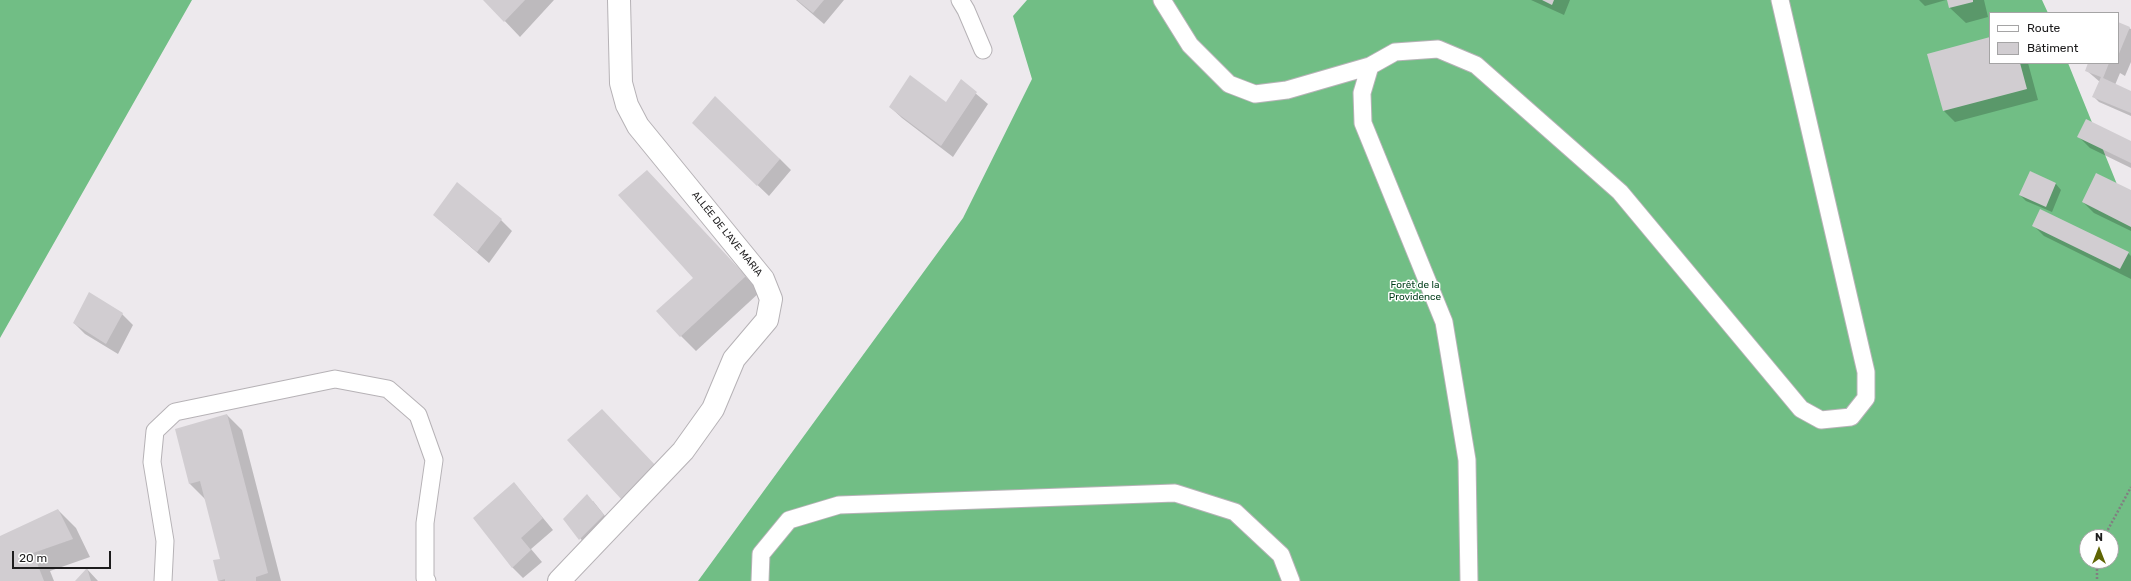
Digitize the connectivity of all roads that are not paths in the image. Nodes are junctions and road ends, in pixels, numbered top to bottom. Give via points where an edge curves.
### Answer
1 (619, 0) edge
2 (960, 0) edge
3 (1162, 0) edge
4 (1780, 0) edge
5 (983, 50) dead end
6 (1370, 66) junction
7 (163, 581) edge
8 (427, 581) edge
9 (558, 581) edge
10 (760, 581) edge
11 (1291, 581) edge
12 (1469, 581) edge

1 - 9 street, ALLÉE DE L'AVE MARIA via 621,83 627,105 638,126 763,279 771,299 767,320 734,359 713,409 683,451
2 - 5 lane
3 - 6 lane via 1190,45 1230,84 1255,94 1287,90
4 - 6 lane via 1866,372 1866,398 1851,417 1821,420 1801,409 1620,192 1476,64 1438,49 1395,52
6 - 12 lane via 1362,93 1363,123 1444,322 1467,460
7 - 8 lane via 165,541 152,462 155,430 176,412 335,379 388,389 418,415 434,460 425,523
10 - 11 lane via 761,554 790,520 839,505 1175,493 1235,512 1281,555

